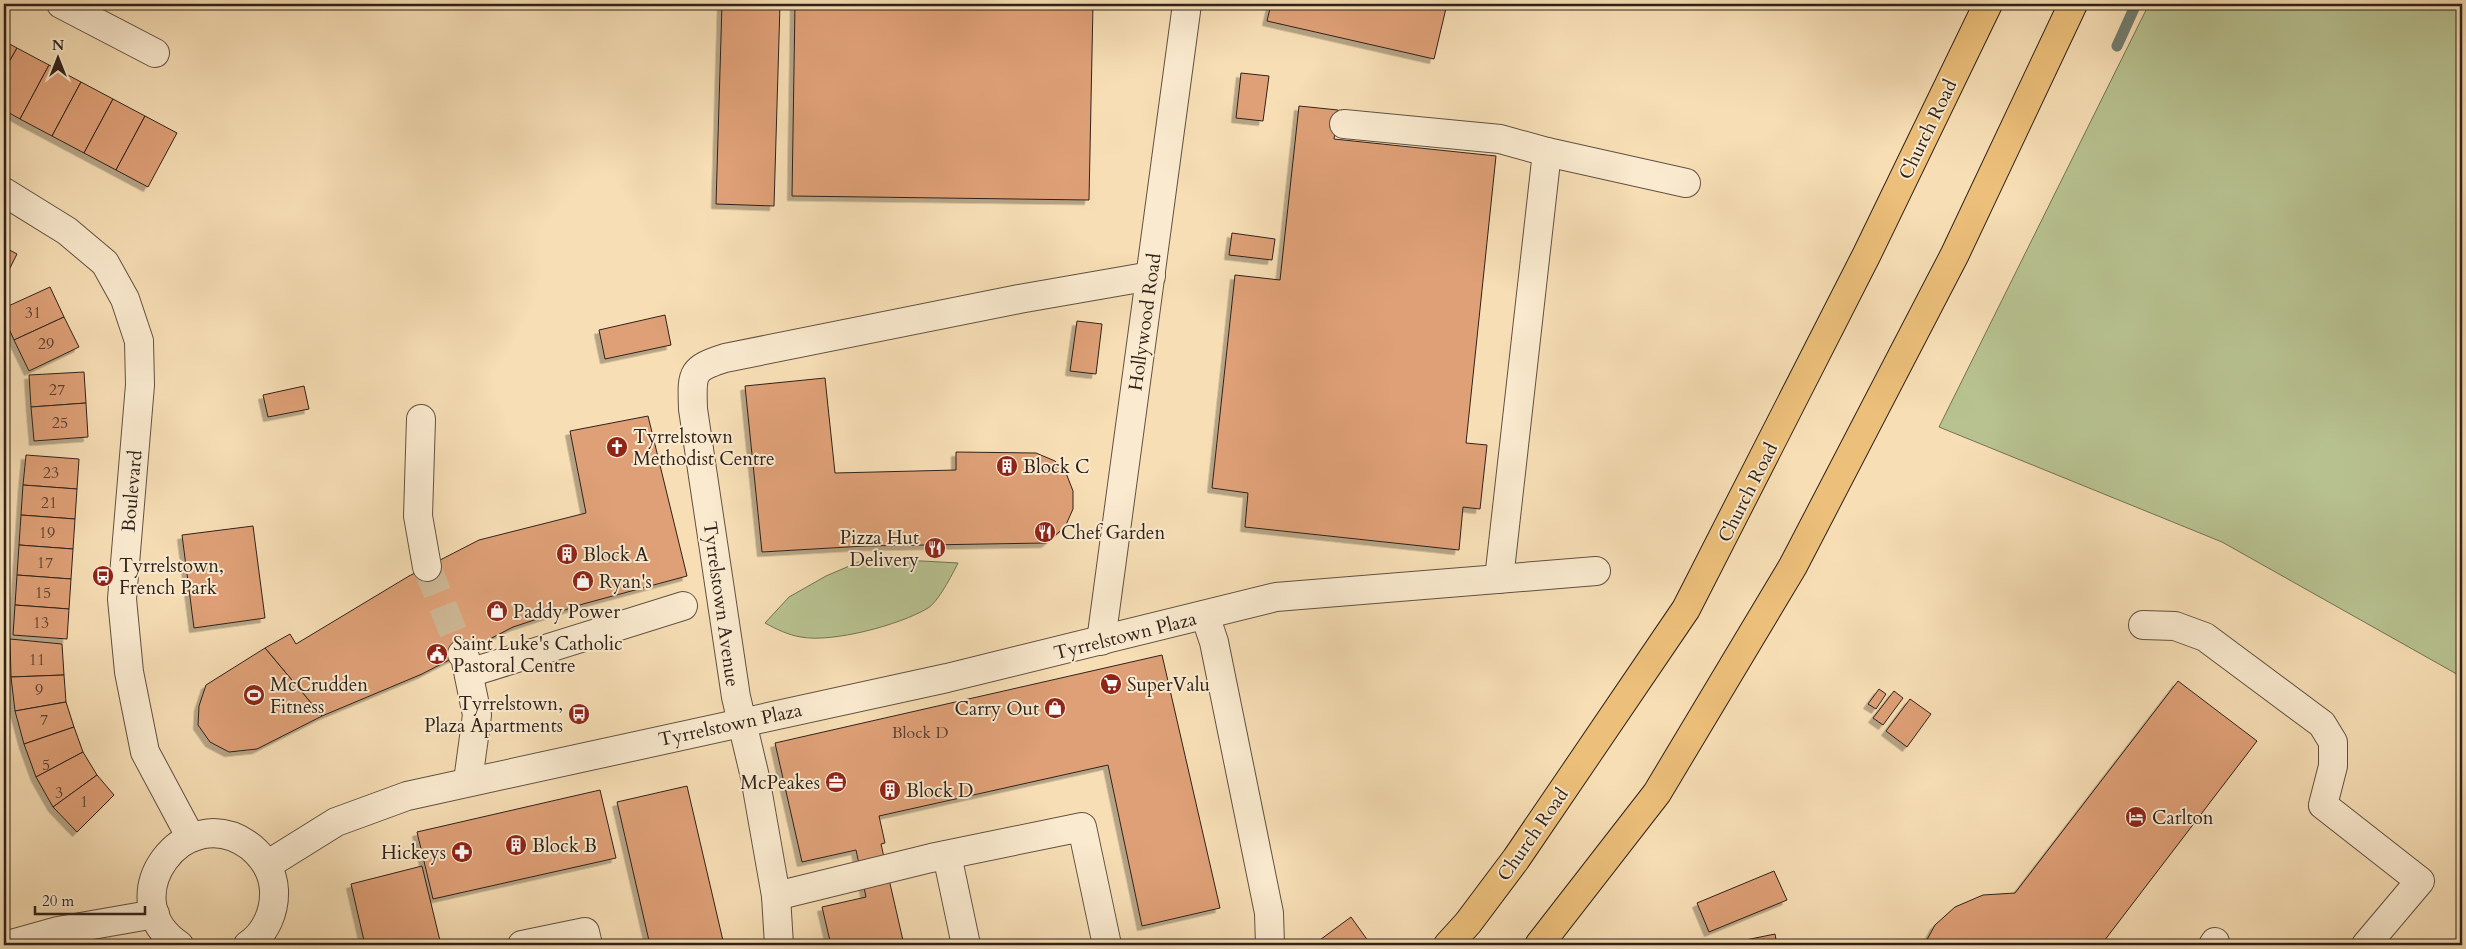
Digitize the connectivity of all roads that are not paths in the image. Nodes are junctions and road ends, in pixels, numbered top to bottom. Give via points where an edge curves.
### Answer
1 (61, 4) edge
2 (1187, 4) edge
3 (1988, 4) edge
4 (2073, 4) edge
5 (154, 52) dead end
6 (1344, 124) dead end
7 (1548, 152) junction
8 (1686, 183) dead end
9 (4, 192) edge
10 (1151, 276) junction
11 (421, 419) dead end
12 (427, 567) tunnel mouth
13 (1596, 571) dead end
14 (1498, 579) junction
15 (683, 606) dead end
16 (1205, 615) junction
17 (2143, 624) dead end
18 (1101, 641) junction
19 (742, 722) junction
20 (468, 781) junction
21 (191, 838) junction
22 (947, 855) junction
23 (267, 865) junction
24 (776, 896) junction
25 (155, 914) junction
26 (8, 945) edge
27 (180, 945) edge
28 (248, 945) edge
29 (522, 945) edge
30 (588, 945) edge
31 (779, 945) edge
32 (966, 945) edge
33 (1107, 945) edge
34 (1270, 945) edge
35 (1448, 945) edge
36 (1539, 945) edge
37 (2366, 945) edge

1 - 5 street
2 - 10 street, Hollywood Road
3 - 35 main road, Church Road via 1844,299 1686,609 1516,858
4 - 36 main road via 1955,254 1794,566 1657,793
6 - 7 street via 1500,139
7 - 8 street
7 - 14 street
9 - 21 street, Boulevard via 67,231 105,263 125,299 139,341 140,385 122,599 128,662 145,752
10 - 18 street, Hollywood Road
10 - 19 street, Tyrrelstown Avenue via 1019,299 703,365 692,379 693,409
11 - 12 street via 418,516
13 - 14 street, Tyrrelstown Plaza
14 - 16 street, Tyrrelstown Plaza via 1276,597
15 - 20 street via 466,664 477,715
16 - 18 street, Tyrrelstown Plaza
16 - 34 street via 1214,642 1269,913
17 - 37 street via 2175,626 2205,637 2322,724 2333,742 2333,766 2323,805 2420,881
18 - 19 street, Tyrrelstown Plaza
19 - 20 street, Tyrrelstown Plaza
19 - 24 street, Tyrrelstown Avenue
20 - 23 street, Tyrrelstown Plaza via 407,796 336,822
21 - 23 street via 220,834 233,837 258,852
21 - 25 street via 178,844 158,867 152,892
22 - 24 street
22 - 32 street
22 - 33 street via 1082,827
23 - 28 street via 273,882 270,918
24 - 31 street, Tyrrelstown Avenue
25 - 26 street via 58,931
25 - 27 street via 162,929
29 - 30 street via 585,932

